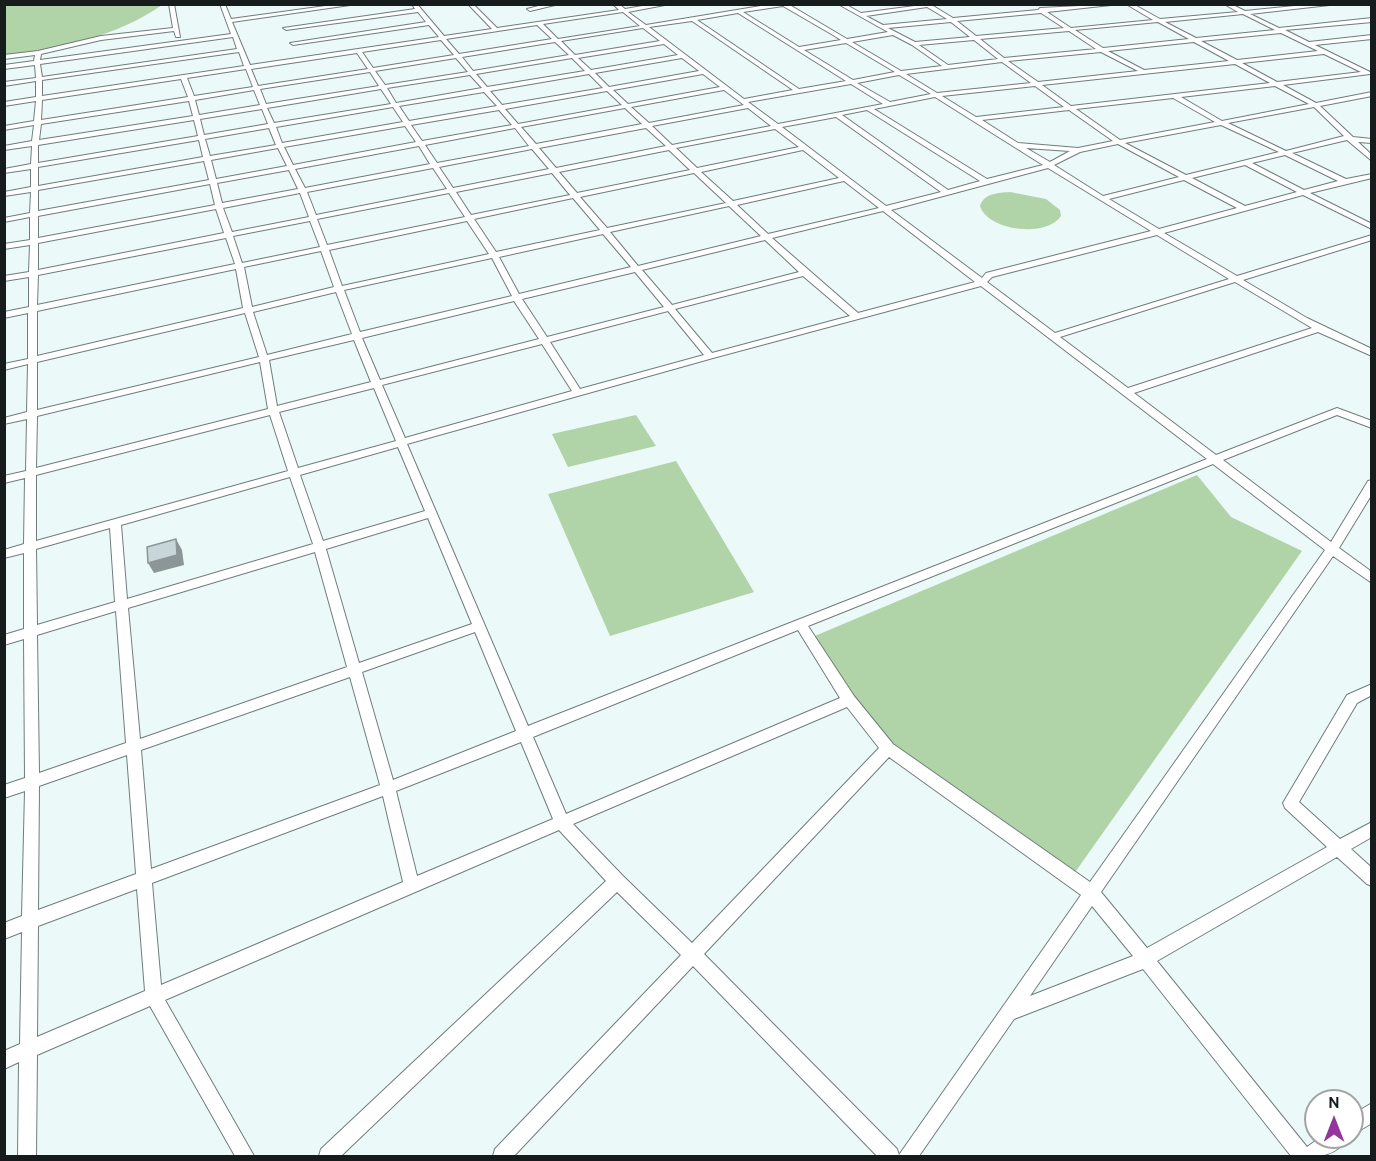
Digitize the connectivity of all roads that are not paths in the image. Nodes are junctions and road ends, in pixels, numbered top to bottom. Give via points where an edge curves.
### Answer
1 (171, 4) edge
2 (222, 4) edge
3 (274, 4) edge
4 (356, 4) edge
5 (470, 4) edge
6 (557, 4) edge
7 (615, 4) edge
8 (668, 4) edge
9 (840, 4) edge
10 (897, 4) edge
11 (1030, 4) edge
12 (1118, 4) edge
13 (1128, 4) edge
14 (1226, 4) edge
15 (1336, 4) edge
16 (784, 5) edge
17 (927, 5) edge
18 (416, 7) edge
19 (528, 7) edge
20 (903, 9) junction
21 (624, 11) junction
22 (1041, 11) junction
23 (1242, 12) junction
24 (740, 13) junction
25 (279, 15) junction
26 (860, 15) junction
27 (694, 20) junction
28 (952, 20) junction
29 (1371, 20) edge
30 (229, 21) junction
31 (1159, 21) junction
32 (429, 23) junction
33 (542, 23) junction
34 (882, 27) junction
35 (286, 28) junction
36 (645, 28) junction
37 (175, 29) junction
38 (496, 30) junction
39 (1071, 30) junction
40 (1282, 30) junction
41 (893, 33) junction
42 (235, 35) junction
43 (1371, 37) edge
44 (977, 38) junction
45 (441, 39) junction
46 (1195, 40) junction
47 (558, 41) junction
48 (848, 41) junction
49 (182, 42) junction
50 (664, 42) junction
51 (293, 43) junction
52 (914, 44) junction
53 (1308, 44) junction
54 (798, 49) junction
55 (240, 50) junction
56 (1102, 50) junction
57 (359, 51) junction
58 (1326, 52) junction
59 (573, 56) junction
60 (683, 56) junction
61 (4, 57) edge
62 (457, 57) junction
63 (37, 58) junction
64 (302, 60) junction
65 (1003, 60) junction
66 (1234, 62) junction
67 (947, 67) junction
68 (4, 68) edge
69 (248, 68) junction
70 (372, 70) junction
71 (1142, 71) junction
72 (470, 72) junction
73 (590, 72) junction
74 (704, 72) junction
75 (902, 73) junction
76 (1370, 74) edge
77 (183, 77) junction
78 (39, 79) junction
79 (850, 82) junction
80 (4, 84) edge
81 (1276, 84) junction
82 (1040, 85) junction
83 (382, 87) junction
84 (256, 88) junction
85 (608, 88) junction
86 (725, 88) junction
87 (484, 89) junction
88 (798, 91) junction
89 (1371, 94) edge
90 (936, 95) junction
91 (1175, 96) junction
92 (191, 98) junction
93 (39, 99) junction
94 (4, 104) edge
95 (746, 104) junction
96 (888, 104) junction
97 (1314, 104) junction
98 (396, 105) junction
99 (263, 106) junction
100 (630, 106) junction
101 (499, 107) junction
102 (868, 108) junction
103 (1072, 108) junction
104 (836, 114) junction
105 (196, 117) junction
106 (976, 119) junction
107 (1220, 122) junction
108 (38, 123) junction
109 (408, 123) junction
110 (271, 125) junction
111 (646, 125) junction
112 (517, 126) junction
113 (775, 126) junction
114 (4, 128) edge
115 (202, 137) junction
116 (1349, 138) junction
117 (1371, 141) edge
118 (1118, 142) junction
119 (35, 143) junction
120 (422, 144) junction
121 (1018, 145) junction
122 (280, 146) junction
123 (669, 146) junction
124 (535, 147) junction
125 (4, 148) edge
126 (804, 148) junction
127 (1078, 150) junction
128 (1286, 153) junction
129 (208, 158) junction
130 (1371, 159) edge
131 (1245, 163) junction
132 (34, 165) junction
133 (1050, 165) junction
134 (436, 166) junction
135 (292, 167) junction
136 (696, 170) junction
137 (4, 171) edge
138 (555, 171) junction
139 (1371, 176) edge
140 (1184, 177) junction
141 (845, 179) junction
142 (1346, 181) junction
143 (212, 182) junction
144 (986, 182) junction
145 (34, 189) junction
146 (452, 190) junction
147 (303, 191) junction
148 (947, 192) junction
149 (1305, 192) junction
150 (4, 194) edge
151 (574, 196) junction
152 (1103, 198) junction
153 (733, 202) junction
154 (219, 206) junction
155 (884, 209) junction
156 (1245, 209) junction
157 (34, 214) junction
158 (313, 217) junction
159 (470, 219) junction
160 (4, 220) edge
161 (1371, 227) edge
162 (603, 231) junction
163 (1158, 232) junction
164 (228, 234) junction
165 (769, 237) junction
166 (1371, 237) edge
167 (33, 242) junction
168 (4, 247) edge
169 (324, 248) junction
170 (494, 255) junction
171 (238, 266) junction
172 (636, 269) junction
173 (33, 273) junction
174 (806, 273) junction
175 (1236, 278) junction
176 (4, 279) edge
177 (982, 283) junction
178 (338, 289) junction
179 (518, 298) junction
180 (669, 308) junction
181 (33, 309) junction
182 (248, 310) junction
183 (4, 315) edge
184 (856, 316) junction
185 (1320, 328) junction
186 (357, 337) junction
187 (1052, 337) junction
188 (544, 340) junction
189 (1371, 353) edge
190 (710, 356) junction
191 (264, 359) junction
192 (32, 360) junction
193 (4, 367) edge
194 (377, 383) junction
195 (1126, 392) junction
196 (578, 393) junction
197 (273, 410) junction
198 (31, 415) junction
199 (4, 421) edge
200 (1371, 425) edge
201 (401, 442) junction
202 (1215, 460) junction
203 (31, 473) junction
204 (293, 473) junction
205 (4, 480) edge
206 (1371, 484) edge
207 (431, 513) junction
208 (115, 524) junction
209 (319, 546) junction
210 (30, 547) junction
211 (1332, 549) junction
212 (4, 554) edge
213 (1371, 579) edge
214 (122, 606) junction
215 (801, 625) junction
216 (478, 626) junction
217 (32, 632) junction
218 (4, 640) edge
219 (354, 670) junction
220 (1371, 689) edge
221 (849, 700) junction
222 (524, 734) junction
223 (133, 748) junction
224 (888, 748) junction
225 (32, 782) junction
226 (388, 788) junction
227 (4, 792) edge
228 (562, 823) junction
229 (1371, 829) edge
230 (1338, 847) junction
231 (144, 878) junction
232 (1371, 879) edge
233 (617, 881) junction
234 (412, 887) junction
235 (1092, 893) junction
236 (30, 922) junction
237 (4, 931) edge
238 (693, 955) junction
239 (1144, 959) junction
240 (154, 997) junction
241 (1009, 1012) junction
242 (27, 1051) junction
243 (4, 1060) edge
244 (27, 1156) edge
245 (245, 1156) edge
246 (328, 1156) edge
247 (502, 1156) edge
248 (890, 1156) edge
249 (908, 1156) edge
250 (1303, 1156) edge

1 - 37 street
2 - 30 street
3 - 25 street
4 - 25 street
5 - 38 street
6 - 19 street
7 - 21 street
8 - 21 street
9 - 26 street
10 - 20 street
11 - 22 street
12 - 22 street
13 - 31 street
14 - 23 street
15 - 23 street
16 - 24 street
16 - 48 street
17 - 20 street
17 - 28 street
18 - 32 street
18 - 35 street
19 - 33 street
20 - 26 street
21 - 33 street
21 - 36 street
22 - 28 street
22 - 39 street
23 - 31 street
23 - 40 street
24 - 27 street
24 - 54 street
25 - 30 street
25 - 35 street
26 - 34 street
27 - 36 street
27 - 88 street
28 - 34 street
28 - 44 street
29 - 40 street
30 - 42 street
31 - 39 street
31 - 46 street
32 - 45 street
32 - 51 street
33 - 38 street
33 - 47 street
34 - 41 street
35 - 51 street
36 - 47 street
36 - 50 street
37 - 49 street
37 - 63 street via 101,38
38 - 45 street
39 - 44 street
39 - 56 street
40 - 46 street
40 - 53 street
41 - 48 street
41 - 52 street
42 - 49 street
42 - 55 street
43 - 53 street
44 - 52 street
44 - 65 street
45 - 57 street
45 - 62 street
46 - 56 street
46 - 66 street
47 - 59 street
47 - 62 street
48 - 54 street
48 - 75 street
49 - 63 street
50 - 59 street
50 - 60 street
51 - 64 street
52 - 67 street
53 - 58 street
54 - 79 street
55 - 69 street
55 - 78 street
56 - 65 street
56 - 71 street
57 - 64 street
57 - 70 street
58 - 66 street
58 - 76 street
59 - 72 street
59 - 73 street
60 - 73 street
60 - 74 street
61 - 63 street
62 - 70 street
62 - 72 street
63 - 68 street
63 - 78 street
64 - 69 street
65 - 67 street
65 - 82 street
66 - 71 street
66 - 81 street
67 - 75 street
69 - 77 street
69 - 84 street
70 - 83 street
70 - 84 street
71 - 82 street
72 - 83 street
72 - 87 street
73 - 85 street
73 - 87 street
74 - 85 street
74 - 86 street
75 - 79 street
75 - 90 street
76 - 81 street
77 - 92 street
77 - 93 street
78 - 80 street
78 - 93 street
79 - 88 street
79 - 96 street
81 - 91 street
81 - 97 street
82 - 90 street
82 - 103 street
83 - 98 street
83 - 99 street
84 - 92 street
84 - 99 street
85 - 100 street
85 - 101 street
86 - 95 street
86 - 100 street
87 - 98 street
87 - 101 street
88 - 95 street
89 - 97 street
90 - 96 street
90 - 106 street
91 - 103 street
91 - 107 street
92 - 105 street
92 - 108 street
93 - 94 street
93 - 108 street
95 - 111 street
95 - 113 street
96 - 102 street
97 - 107 street
97 - 116 street
98 - 109 street
98 - 110 street
99 - 105 street
99 - 110 street
100 - 111 street
100 - 112 street
101 - 109 street
101 - 112 street
102 - 104 street
102 - 144 street
103 - 106 street
103 - 118 street
104 - 113 street
104 - 148 street
105 - 115 street
105 - 119 street
106 - 121 street
107 - 118 street
107 - 128 street
108 - 114 street
108 - 119 street
109 - 120 street
109 - 122 street
110 - 115 street
110 - 122 street
111 - 123 street
111 - 124 street
112 - 120 street
112 - 124 street
113 - 123 street
113 - 126 street
115 - 129 street
115 - 132 street
116 - 117 street
116 - 128 street
116 - 130 street
118 - 127 street
118 - 140 street
119 - 125 street
119 - 132 street
120 - 134 street
120 - 135 street
121 - 127 street
121 - 133 street
122 - 129 street
122 - 135 street
123 - 136 street
123 - 138 street
124 - 134 street
124 - 138 street
126 - 136 street
126 - 141 street
127 - 133 street
128 - 131 street
128 - 142 street
129 - 143 street
129 - 145 street
131 - 140 street
131 - 149 street
132 - 137 street
132 - 145 street
133 - 144 street
133 - 152 street
134 - 146 street
134 - 147 street
135 - 143 street
135 - 147 street
136 - 151 street
136 - 153 street
138 - 146 street
138 - 151 street
139 - 142 street
140 - 152 street
140 - 156 street
141 - 153 street
141 - 155 street
142 - 149 street
143 - 154 street
143 - 157 street
144 - 148 street
145 - 150 street
145 - 157 street
146 - 158 street
146 - 159 street
147 - 154 street
147 - 158 street
148 - 155 street
149 - 156 street
149 - 161 street
151 - 159 street
151 - 162 street
152 - 163 street
153 - 162 street
153 - 165 street
154 - 164 street
154 - 167 street
155 - 165 street
155 - 177 street
156 - 163 street
157 - 160 street
157 - 167 street
158 - 164 street
158 - 169 street
159 - 169 street
159 - 170 street
162 - 170 street
162 - 172 street
163 - 175 street
163 - 177 street via 989,275
164 - 171 street
164 - 173 street
165 - 172 street
165 - 174 street
166 - 175 street
167 - 168 street
167 - 173 street
169 - 171 street
169 - 178 street
170 - 178 street
170 - 179 street
171 - 181 street
171 - 182 street
172 - 179 street
172 - 180 street
173 - 176 street
173 - 181 street
174 - 180 street
174 - 184 street
175 - 185 street
175 - 187 street
177 - 184 street
177 - 187 street
178 - 182 street
178 - 186 street
179 - 186 street
179 - 188 street
180 - 188 street
180 - 190 street
181 - 183 street
181 - 192 street
182 - 191 street
182 - 192 street
184 - 190 street
185 - 189 street
185 - 195 street
186 - 191 street
186 - 194 street
187 - 195 street
188 - 194 street
188 - 196 street
190 - 196 street
191 - 197 street
191 - 198 street
192 - 193 street
192 - 198 street
194 - 197 street
194 - 201 street
195 - 202 street
196 - 201 street
197 - 203 street
197 - 204 street
198 - 199 street
198 - 203 street
200 - 202 street via 1337,411
201 - 204 street
201 - 207 street
202 - 211 street
202 - 215 street
203 - 205 street
203 - 210 street
204 - 208 street
204 - 209 street
206 - 211 street
207 - 209 street
207 - 216 street
208 - 210 street
208 - 214 street
209 - 214 street
209 - 219 street
210 - 212 street
210 - 217 street
211 - 213 street
211 - 235 street
214 - 217 street
214 - 223 street
215 - 221 street
215 - 222 street
216 - 219 street
216 - 222 street
217 - 218 street
217 - 225 street
219 - 223 street
219 - 226 street
220 - 230 street via 1352,699 1290,803
221 - 224 street
221 - 228 street
222 - 226 street
222 - 228 street
223 - 225 street
223 - 231 street
224 - 235 street
224 - 238 street
225 - 227 street
225 - 236 street
226 - 231 street
226 - 234 street
228 - 233 street
228 - 234 street
229 - 230 street
230 - 232 street
230 - 239 street
231 - 236 street
231 - 240 street
233 - 238 street
233 - 246 street
234 - 240 street
235 - 239 street
235 - 241 street
236 - 237 street
236 - 242 street
238 - 247 street
238 - 248 street
239 - 241 street
239 - 250 street
240 - 242 street
240 - 245 street
241 - 249 street
242 - 243 street
242 - 244 street

